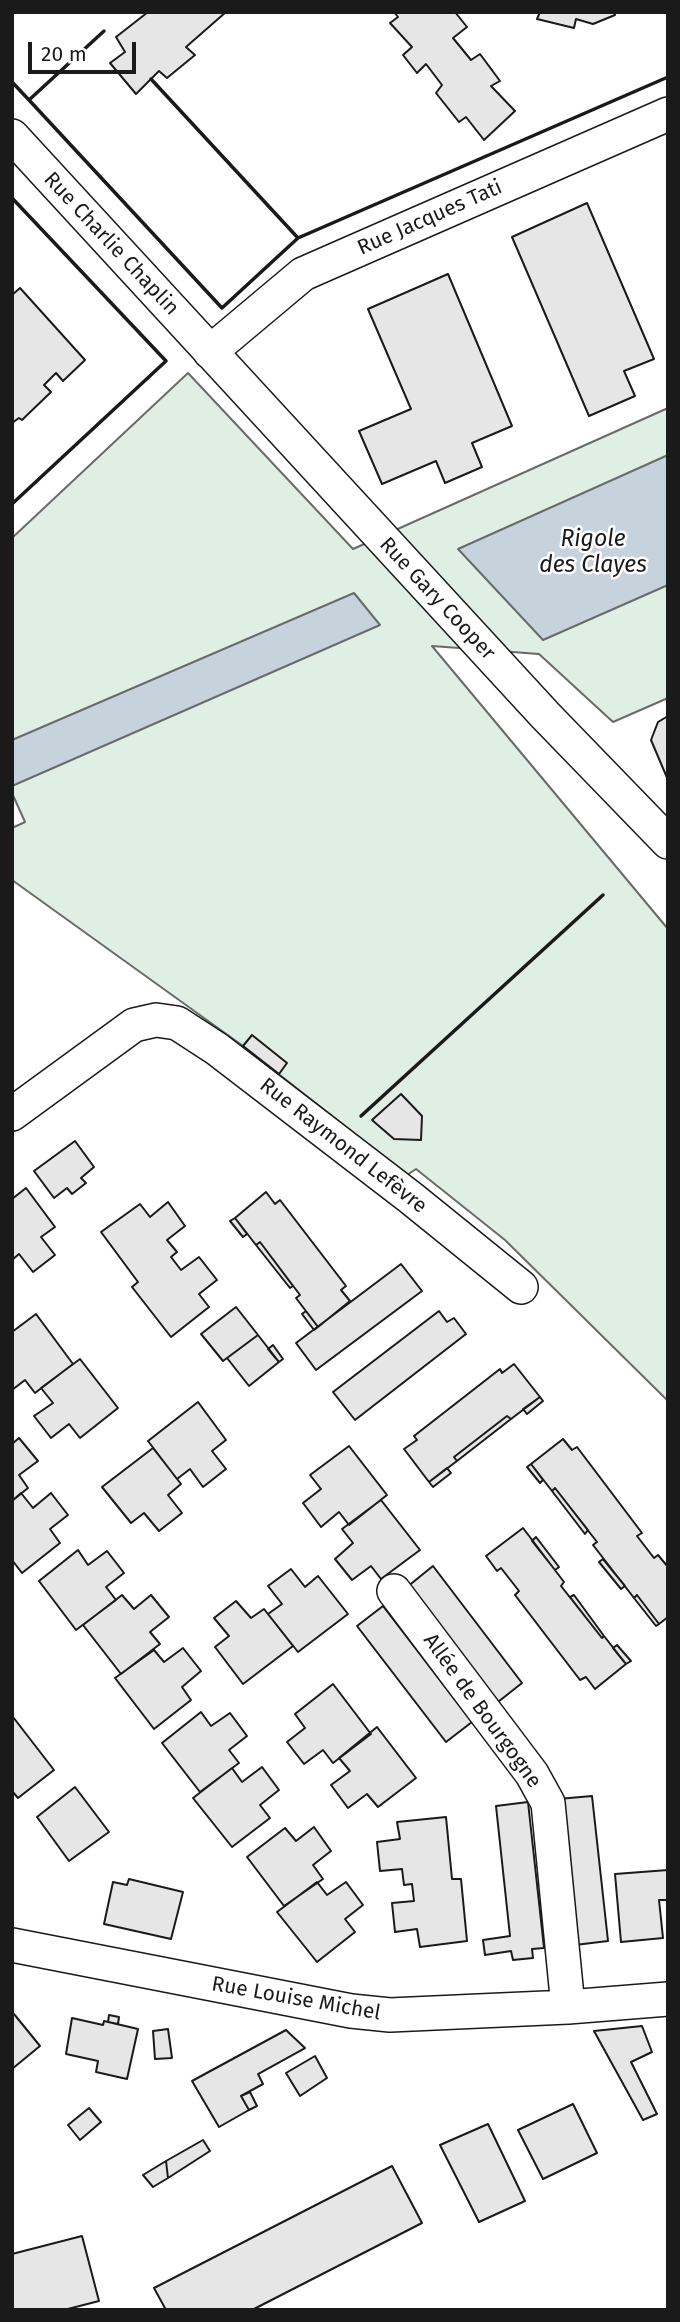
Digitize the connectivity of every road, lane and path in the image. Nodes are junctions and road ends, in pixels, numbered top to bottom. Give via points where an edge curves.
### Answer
1 (668, 114) edge
2 (12, 136) edge
3 (210, 352) junction
4 (668, 842) edge
5 (12, 1114) edge
6 (521, 1287) dead end
7 (394, 1591) dead end
8 (12, 1945) edge
9 (668, 1999) edge
10 (568, 2007) junction

1 - 3 street, Rue Jacques Tati via 303,274
2 - 3 street, Rue Charlie Chaplin
3 - 4 street, Rue Gary Cooper
5 - 6 street, Rue Raymond Lefèvre via 134,1025 156,1020 177,1023 217,1049
7 - 10 street, Allée de Bourgogne via 532,1774 548,1803
8 - 10 street, Rue Louise Michel via 377,2014
9 - 10 street, Rue Louise Michel

